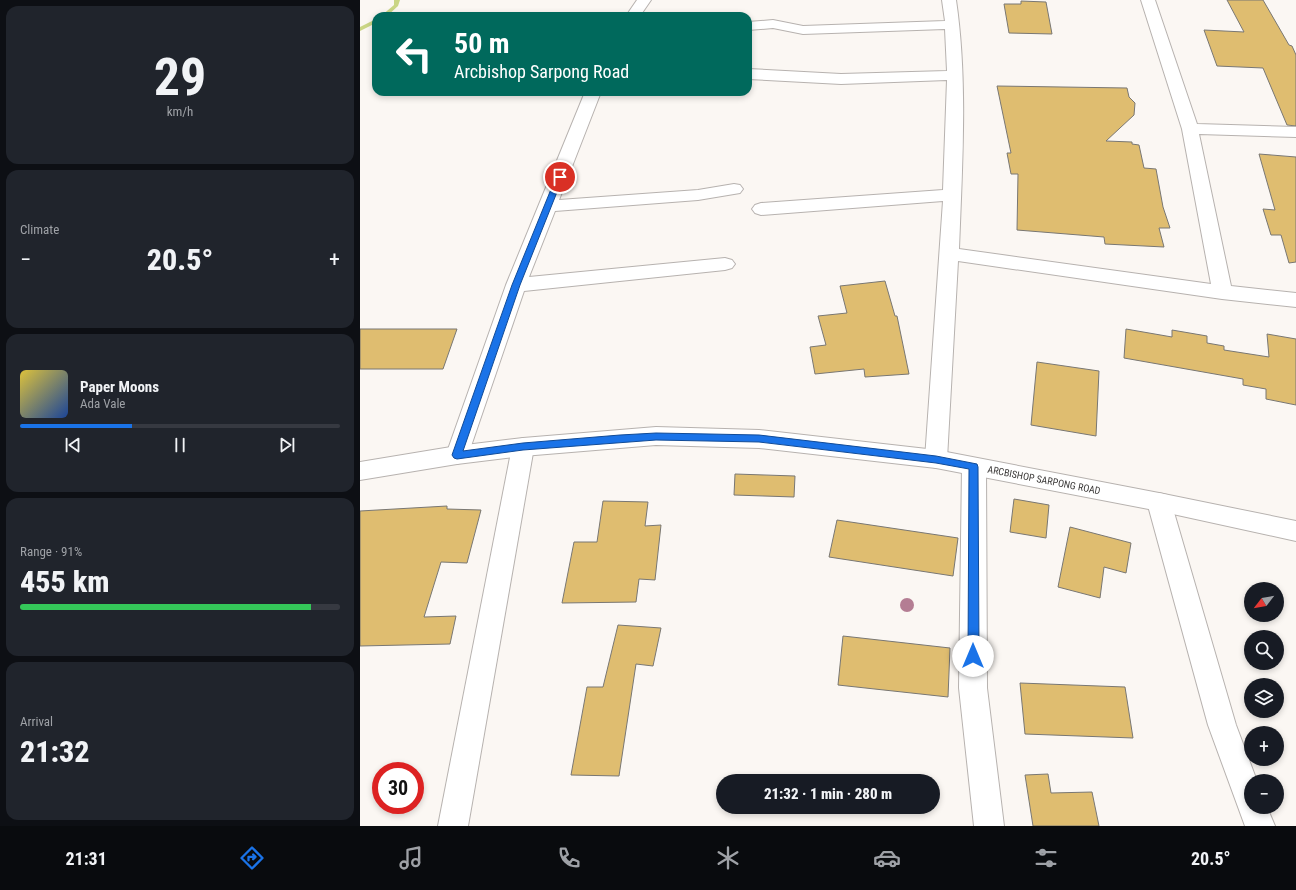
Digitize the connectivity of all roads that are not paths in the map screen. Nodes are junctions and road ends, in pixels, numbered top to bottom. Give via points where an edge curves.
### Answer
1 (644, 0) edge
2 (949, 0) edge
3 (1148, 0) edge
4 (636, 12) edge
5 (953, 25) junction
6 (752, 26) edge
7 (752, 74) edge
8 (955, 75) junction
9 (591, 96) edge
10 (1190, 128) junction
11 (1296, 132) edge
12 (734, 189) dead end
13 (952, 195) junction
14 (549, 206) junction
15 (760, 209) dead end
16 (950, 254) junction
17 (725, 264) dead end
18 (516, 285) junction
19 (1222, 292) junction
20 (1296, 300) edge
21 (523, 447) junction
22 (457, 455) junction
23 (936, 460) junction
24 (974, 467) junction
25 (360, 471) edge
26 (1159, 502) junction
27 (1296, 531) edge
28 (1244, 786) edge
29 (1255, 814) edge
30 (452, 826) edge
31 (988, 826) edge
32 (1260, 826) edge

1 - 4 street
2 - 5 street
3 - 10 street
5 - 6 street via 803,30 773,24
5 - 8 street
7 - 8 street via 841,79
8 - 13 street
9 - 14 street
10 - 11 street
10 - 19 street
12 - 14 street via 698,195
13 - 15 street
13 - 16 street
14 - 18 street
16 - 19 street
16 - 23 street
17 - 18 street
18 - 22 street
19 - 20 street
21 - 22 street, ARCBISHOP SARPONG ROAD
21 - 23 street, ARCBISHOP SARPONG ROAD via 656,436 759,439
21 - 30 street
22 - 25 street, ARCBISHOP SARPONG ROAD
23 - 24 street, ARCBISHOP SARPONG ROAD
24 - 26 street, ARCBISHOP SARPONG ROAD
24 - 31 street via 973,688
26 - 27 street, ARCBISHOP SARPONG ROAD
26 - 28 street via 1222,725
29 - 32 street

